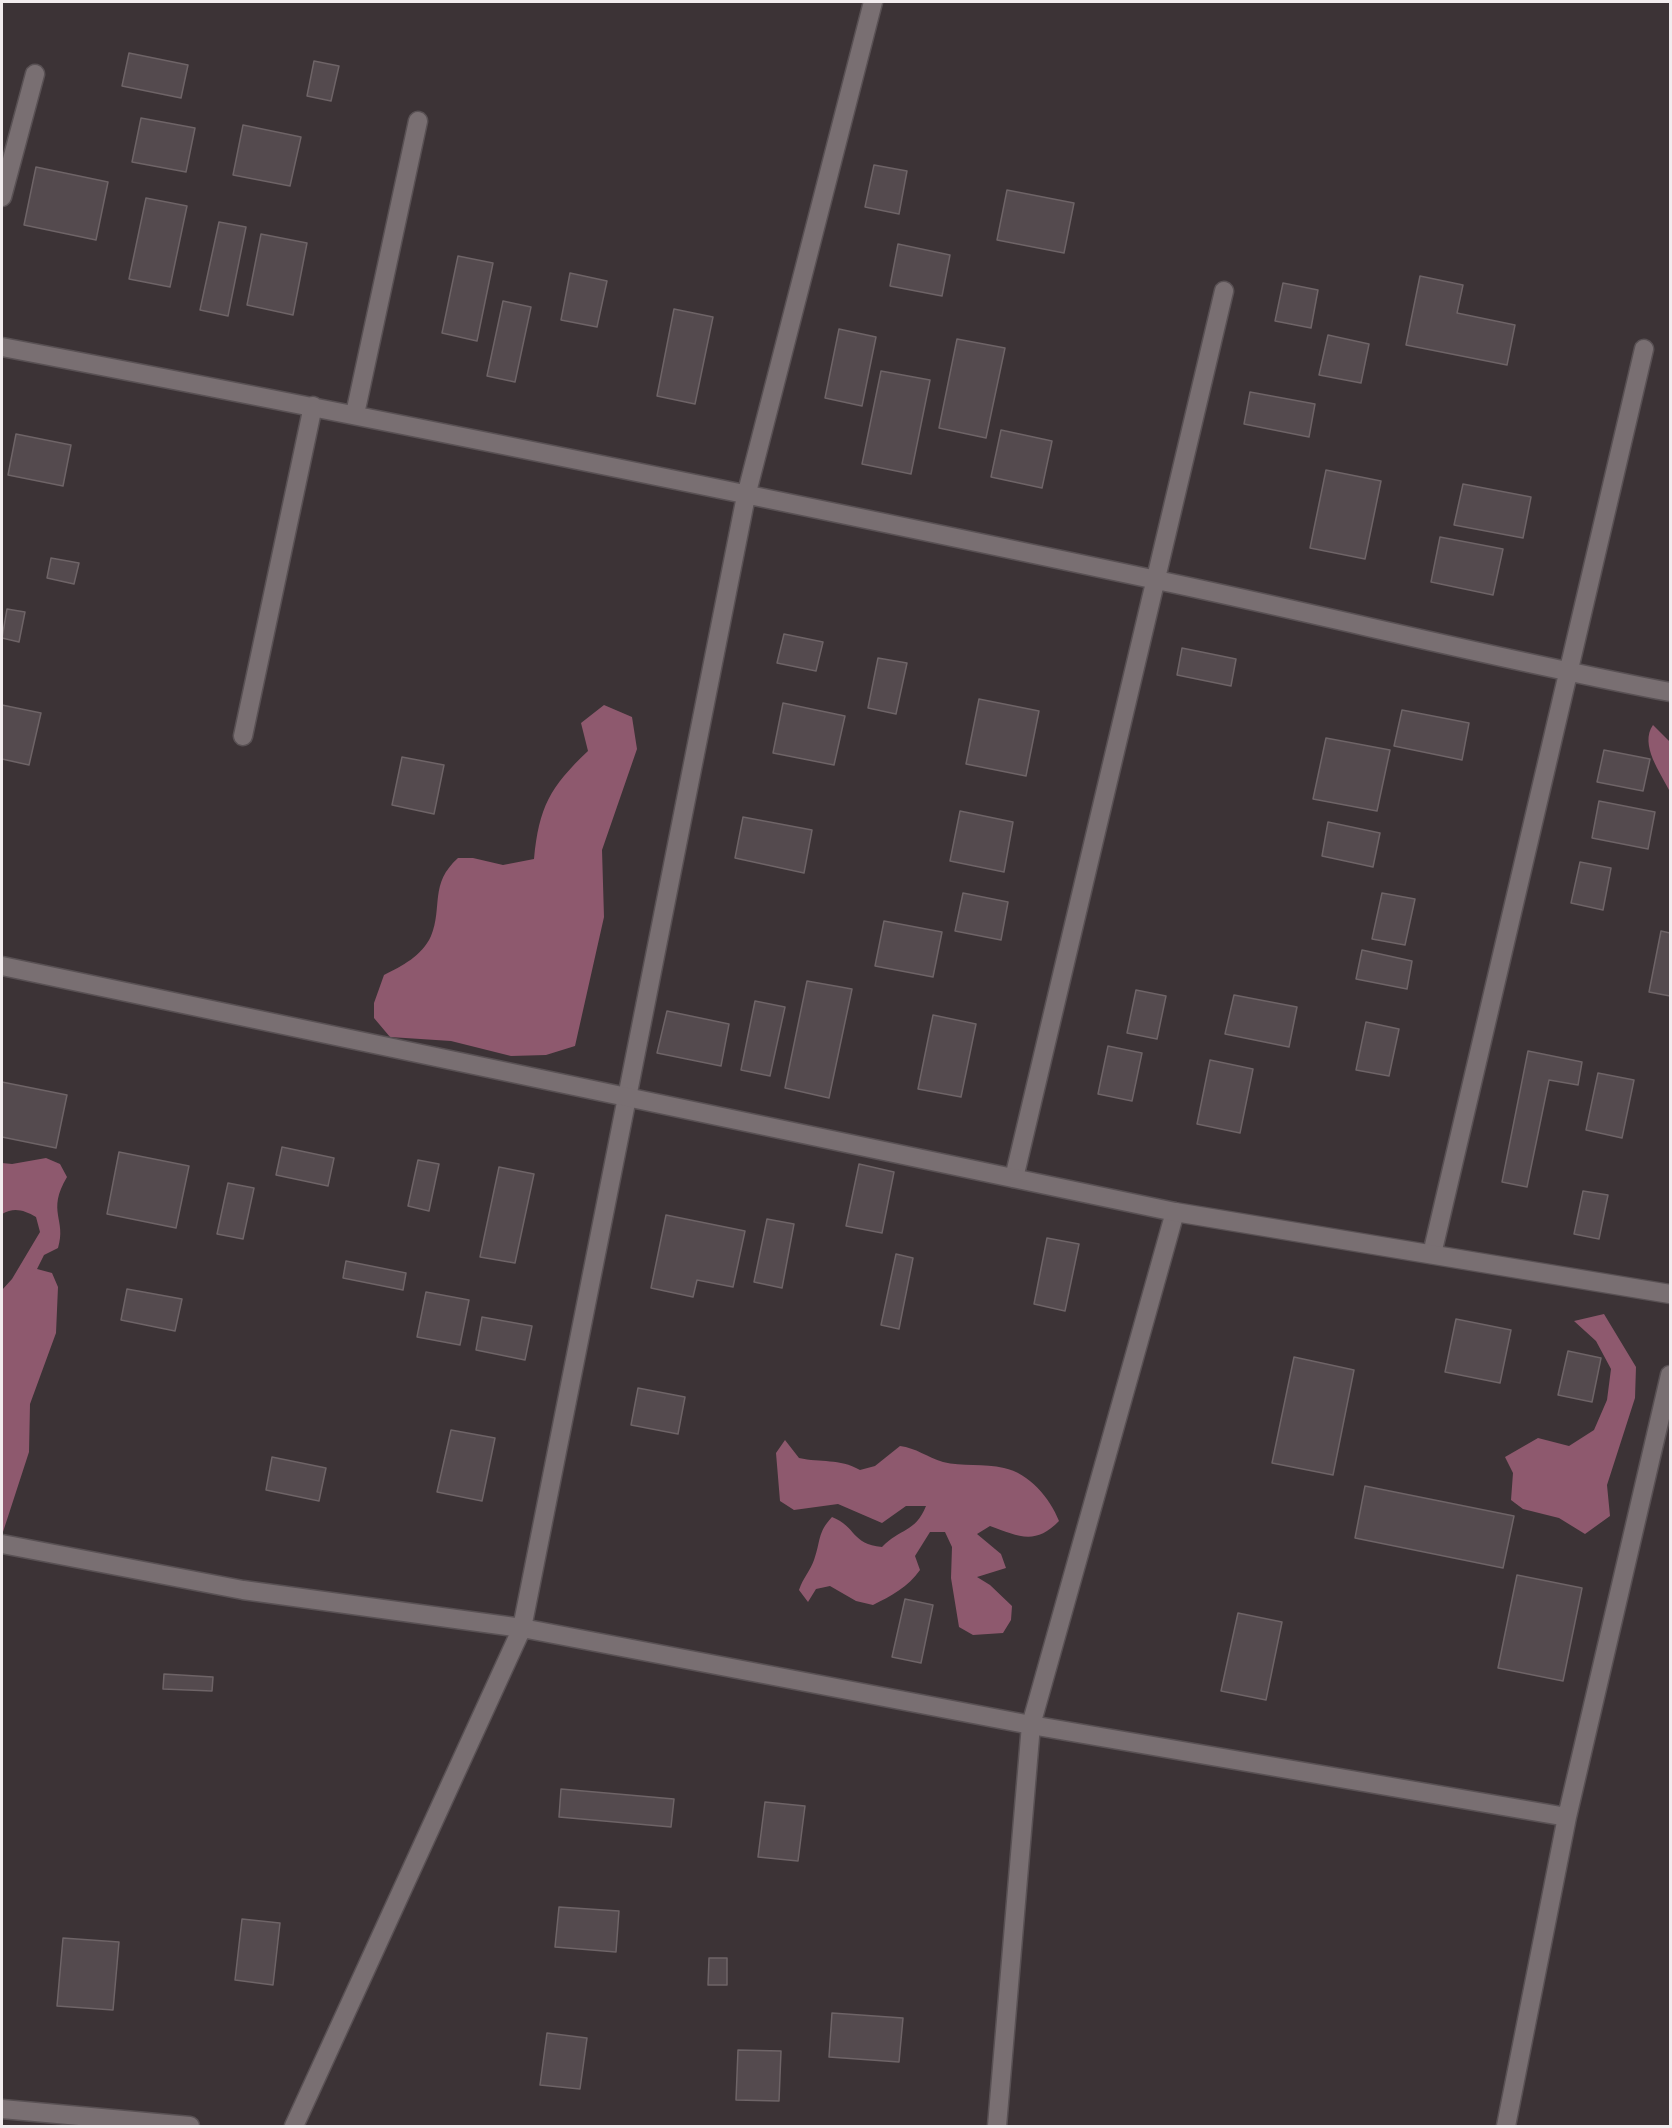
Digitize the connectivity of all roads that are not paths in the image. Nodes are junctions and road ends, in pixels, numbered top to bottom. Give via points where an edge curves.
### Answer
1 (873, 2) edge
2 (35, 74) dead end
3 (417, 121) dead end
4 (2, 197) edge
5 (1224, 291) dead end
6 (2, 347) edge
7 (1644, 349) dead end
8 (313, 406) junction
9 (355, 414) junction
10 (746, 496) junction
11 (1155, 579) junction
12 (1568, 672) junction
13 (1671, 692) edge
14 (243, 736) dead end
15 (2, 966) edge
16 (629, 1097) junction
17 (1014, 1178) junction
18 (1175, 1212) junction
19 (1432, 1254) junction
20 (1671, 1294) edge
21 (1671, 1375) edge
22 (2, 1544) edge
23 (522, 1628) junction
24 (1031, 1725) junction
25 (1567, 1817) junction
26 (2, 2109) edge
27 (190, 2127) edge
28 (294, 2127) edge
29 (997, 2127) edge
30 (1506, 2127) edge

1 - 10 street
2 - 4 street
3 - 9 street
5 - 11 street
6 - 8 street
7 - 12 street
8 - 9 street
8 - 14 street
9 - 10 street
10 - 11 street
10 - 16 street
11 - 12 street
11 - 17 street
12 - 13 street
12 - 19 street
15 - 16 street
16 - 17 street
16 - 23 street
17 - 18 street
18 - 19 street
18 - 24 street
19 - 20 street
21 - 25 street
22 - 23 street via 243,1590
23 - 24 street
23 - 28 street
24 - 25 street
24 - 29 street
25 - 30 street
26 - 27 street

